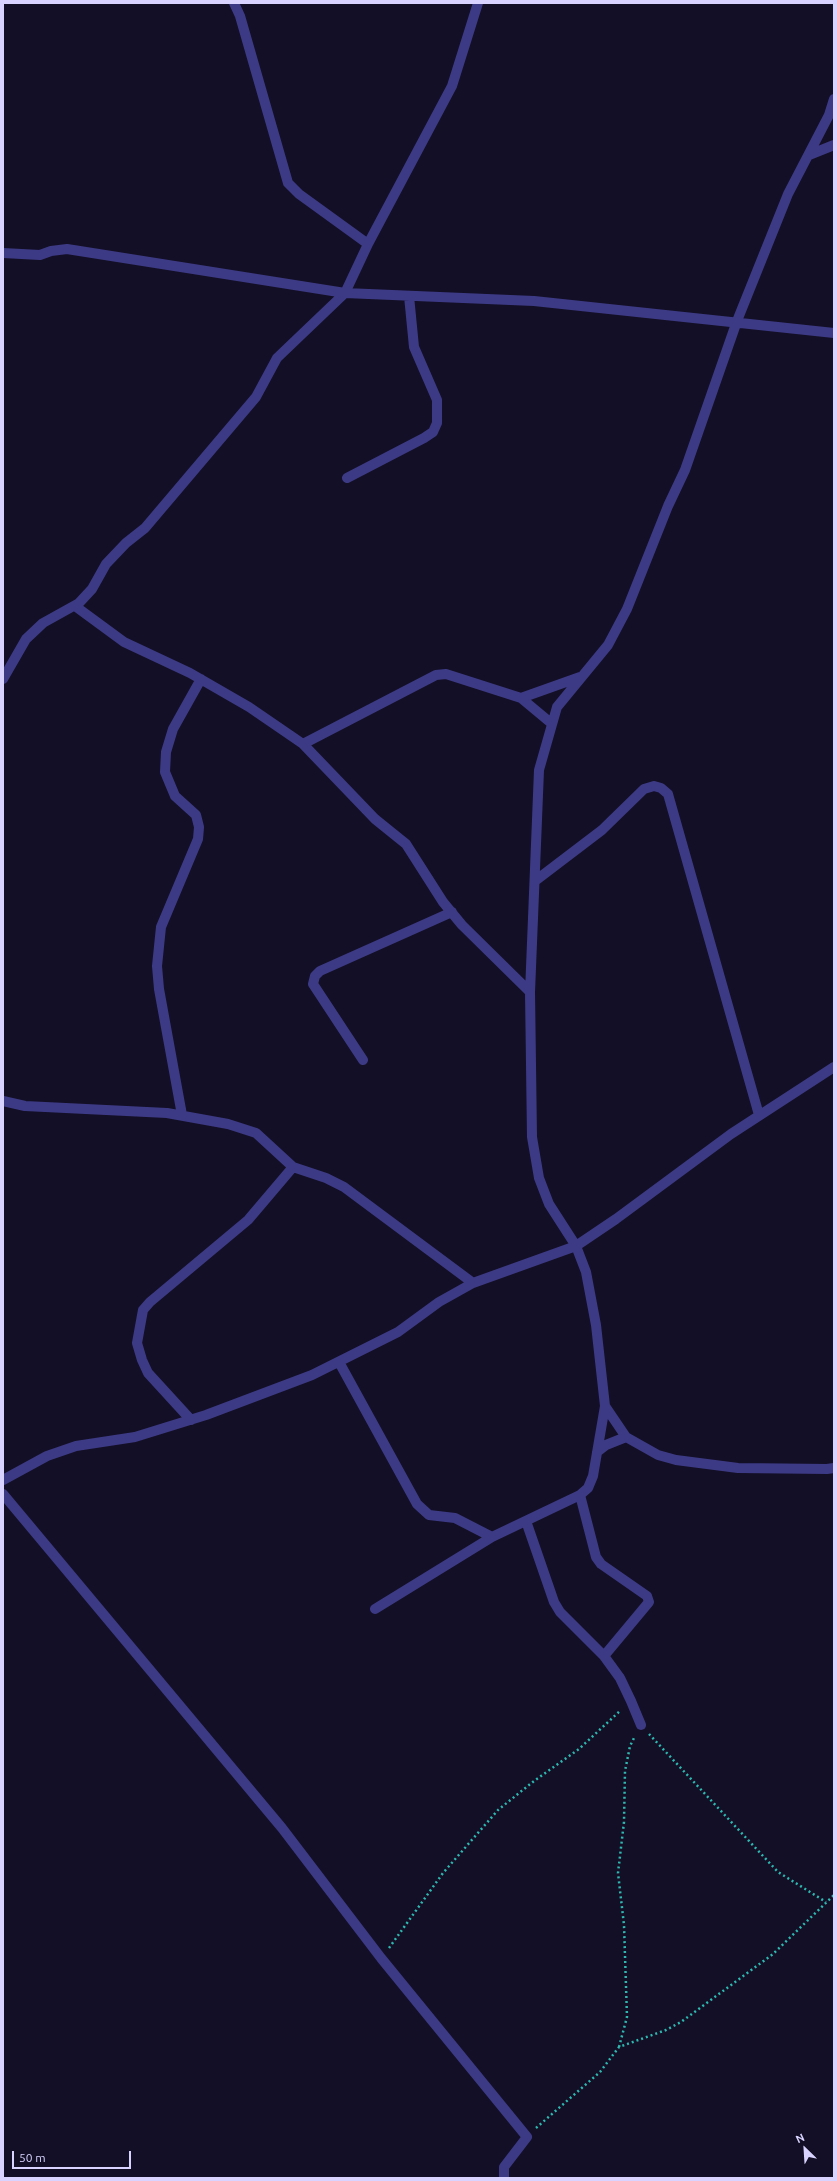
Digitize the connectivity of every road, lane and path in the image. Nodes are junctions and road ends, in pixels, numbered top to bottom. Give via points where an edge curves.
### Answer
1 (234, 3) edge
2 (478, 3) edge
3 (834, 99) edge
4 (834, 145) edge
5 (809, 155) junction
6 (368, 244) junction
7 (3, 253) edge
8 (345, 293) junction
9 (409, 296) junction
10 (737, 321) junction
11 (834, 333) edge
12 (347, 478) dead end
13 (75, 606) junction
14 (581, 677) junction
15 (3, 679) edge
16 (201, 679) junction
17 (521, 698) junction
18 (551, 723) junction
19 (302, 744) junction
20 (534, 881) junction
21 (452, 912) junction
22 (530, 992) junction
23 (362, 1060) dead end
24 (834, 1067) edge
25 (3, 1101) edge
26 (182, 1115) junction
27 (759, 1115) junction
28 (292, 1167) junction
29 (576, 1246) junction
30 (473, 1283) junction
31 (339, 1362) junction
32 (605, 1406) junction
33 (191, 1420) junction
34 (626, 1437) junction
35 (597, 1452) junction
36 (834, 1468) edge
37 (3, 1480) edge
38 (3, 1494) edge
39 (580, 1495) junction
40 (526, 1521) junction
41 (492, 1537) junction
42 (375, 1609) dead end
43 (604, 1656) junction
44 (631, 1701) junction
45 (641, 1725) junction
46 (834, 1895) edge
47 (826, 1902) junction
48 (381, 1958) junction
49 (619, 2048) junction
50 (527, 2137) junction
51 (504, 2178) edge

1 - 6 street via 240,16 288,183 299,194
2 - 6 street via 452,86
3 - 5 street via 829,116
4 - 5 street
5 - 10 street via 788,194
6 - 8 street
7 - 8 street via 40,255 67,249
8 - 9 street
8 - 13 street via 276,358 256,397 145,528 106,564 92,589
9 - 10 street via 542,302
9 - 12 street via 414,347 437,400 437,423 433,432 424,438
10 - 11 street
10 - 14 street via 685,470 668,506 628,609 608,645
13 - 15 street via 35,630 26,639
13 - 16 street via 124,642
14 - 17 street
14 - 18 street via 556,708
16 - 19 street via 249,707
16 - 26 street via 173,729 166,752 165,772 175,796 196,815 199,827 198,838 161,927 157,966
17 - 18 street
17 - 19 street via 446,674 436,675
18 - 20 street via 539,770
19 - 21 street via 375,819 406,844
20 - 22 street
20 - 27 street via 602,830 644,790 654,786 668,794
21 - 22 street
21 - 23 street via 314,976 313,984
22 - 29 street via 532,1138 538,1171 549,1204
24 - 27 street
25 - 26 street via 25,1106 167,1112
26 - 28 street via 228,1124 256,1133
27 - 29 street
28 - 30 street via 344,1187
28 - 33 street via 248,1220 143,1310 137,1343 142,1360 148,1372
29 - 30 street
29 - 32 street via 586,1272
30 - 31 street via 439,1302 398,1332
31 - 33 street via 312,1375
31 - 41 street via 417,1504 429,1515 455,1518
32 - 34 street
32 - 35 street
33 - 37 street via 135,1437 76,1446 47,1456
34 - 35 street via 606,1445
34 - 36 street via 658,1455 693,1464 738,1468
35 - 39 street via 593,1476 588,1488
38 - 48 street via 282,1828
39 - 40 street
39 - 43 street via 596,1557 601,1564 647,1596 649,1602
40 - 41 street
40 - 43 street via 554,1602 560,1612
41 - 42 street
43 - 44 street via 620,1678
44 - 45 street
44 - 48 path via 579,1749 498,1810 443,1873
45 - 47 path via 778,1872
45 - 49 path via 630,1746 625,1771 624,1822 618,1873 624,1925 627,2017
46 - 47 path
47 - 49 path via 773,1954 681,2022
48 - 50 street
49 - 50 path via 600,2072
50 - 51 street via 504,2167

